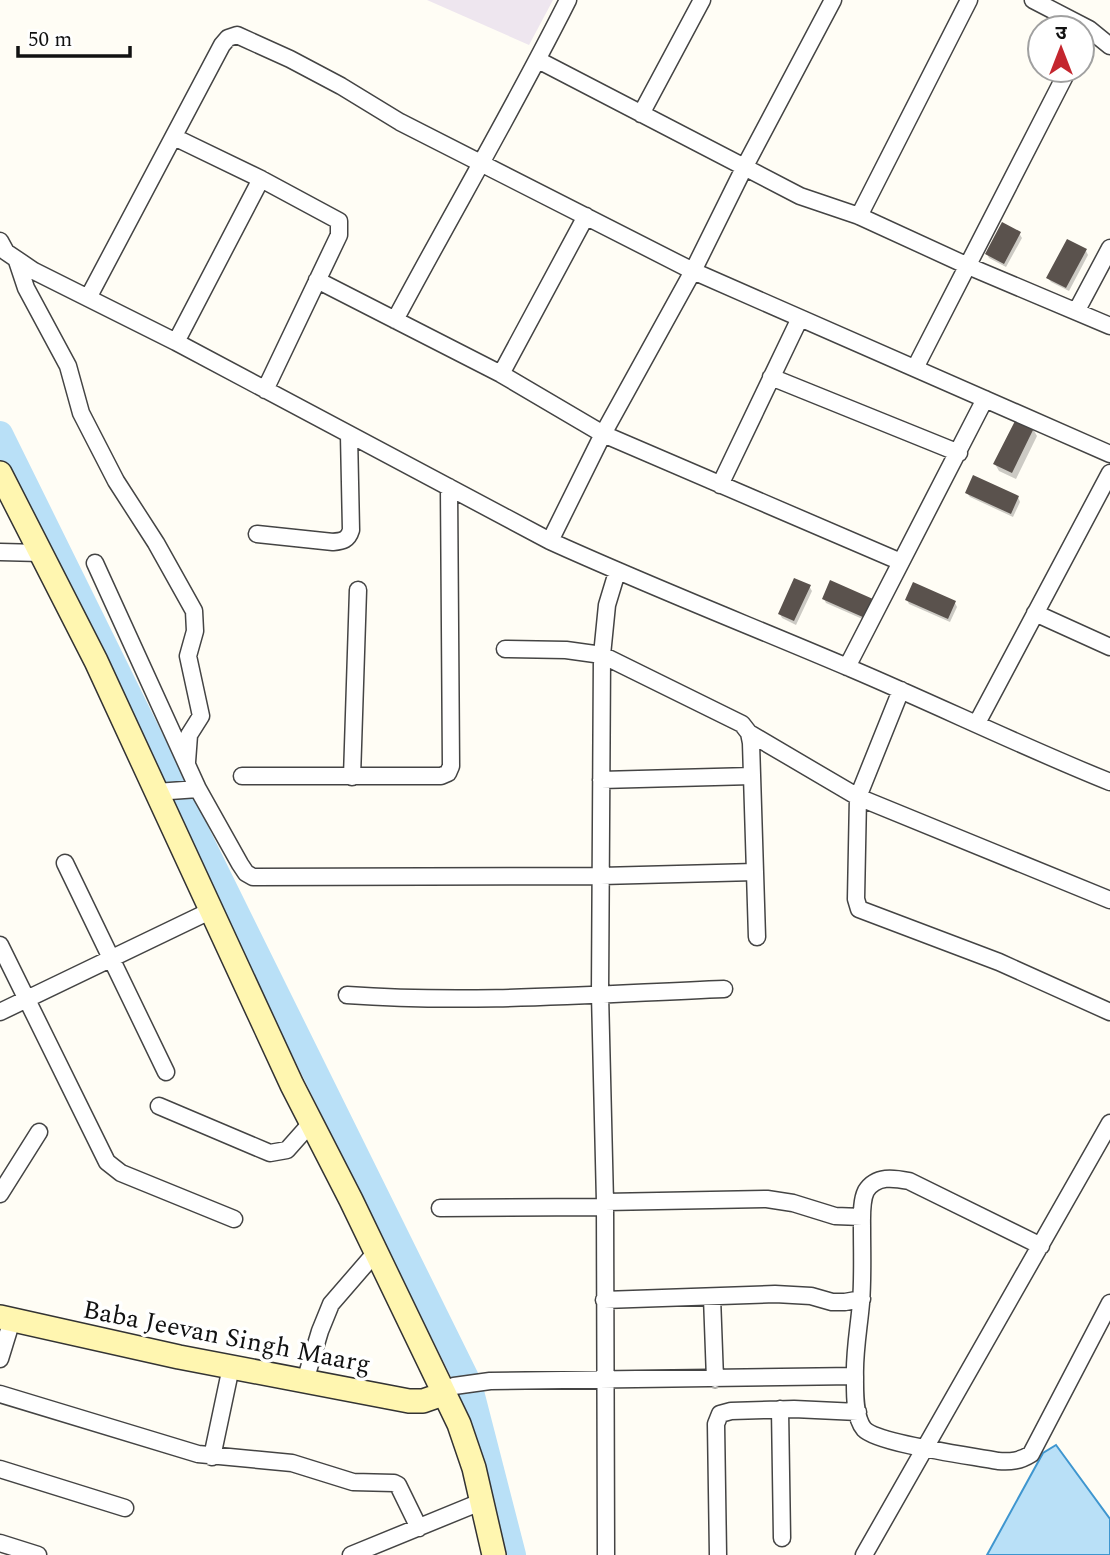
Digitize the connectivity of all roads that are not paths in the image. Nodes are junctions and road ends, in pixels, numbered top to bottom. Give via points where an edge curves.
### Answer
1 (568, 0) edge
2 (702, 0) edge
3 (833, 0) edge
4 (969, 0) edge
5 (1033, 0) edge
6 (1054, 14) edge
7 (538, 60) junction
8 (1061, 84) edge
9 (641, 114) junction
10 (174, 137) junction
11 (479, 163) junction
12 (744, 169) junction
13 (261, 179) junction
14 (586, 216) junction
15 (859, 216) junction
16 (0, 241) edge
17 (1110, 248) edge
18 (17, 261) junction
19 (968, 266) junction
20 (693, 271) junction
21 (317, 280) junction
22 (88, 298) junction
23 (1077, 310) junction
24 (800, 318) junction
25 (395, 320) junction
26 (1110, 326) edge
27 (176, 342) junction
28 (915, 368) junction
29 (501, 374) junction
30 (771, 377) junction
31 (265, 390) junction
32 (985, 399) junction
33 (603, 434) junction
34 (349, 435) junction
35 (959, 453) junction
36 (1110, 454) edge
37 (1110, 472) edge
38 (0, 473) edge
39 (720, 485) junction
40 (449, 487) junction
41 (257, 534) dead end
42 (550, 541) junction
43 (0, 552) edge
44 (41, 553) junction
45 (901, 562) junction
46 (95, 563) dead end
47 (617, 572) junction
48 (358, 590) dead end
49 (1035, 613) junction
50 (1110, 647) edge
51 (505, 649) dead end
52 (602, 655) junction
53 (847, 667) junction
54 (901, 690) junction
55 (978, 723) junction
56 (749, 733) junction
57 (187, 764) junction
58 (242, 776) dead end
59 (752, 776) junction
60 (352, 777) junction
61 (601, 780) junction
62 (1110, 782) edge
63 (195, 790) junction
64 (162, 792) junction
65 (858, 797) junction
66 (65, 863) dead end
67 (755, 872) junction
68 (601, 876) junction
69 (1110, 900) edge
70 (212, 910) junction
71 (757, 937) dead end
72 (0, 946) edge
73 (112, 958) junction
74 (724, 989) dead end
75 (600, 994) junction
76 (347, 995) dead end
77 (25, 999) junction
78 (0, 1012) edge
79 (1110, 1013) edge
80 (166, 1072) dead end
81 (159, 1106) dead end
82 (311, 1123) junction
83 (1110, 1123) edge
84 (39, 1132) dead end
85 (0, 1194) edge
86 (605, 1204) junction
87 (440, 1208) dead end
88 (862, 1217) junction
89 (234, 1219) dead end
90 (1041, 1246) junction
91 (376, 1252) junction
92 (712, 1297) junction
93 (862, 1298) junction
94 (604, 1300) junction
95 (1110, 1303) edge
96 (6, 1319) edge
97 (0, 1359) edge
98 (231, 1367) junction
99 (855, 1376) junction
100 (790, 1378) junction
101 (715, 1379) junction
102 (305, 1381) junction
103 (606, 1381) junction
104 (449, 1390) junction
105 (0, 1394) edge
106 (787, 1409) junction
107 (858, 1412) junction
108 (925, 1449) junction
109 (212, 1457) junction
110 (0, 1469) edge
111 (482, 1502) junction
112 (125, 1508) dead end
113 (419, 1528) junction
114 (782, 1538) dead end
115 (0, 1544) edge
116 (38, 1555) edge
117 (351, 1555) edge
118 (494, 1555) edge
119 (606, 1555) edge
120 (718, 1555) edge
121 (864, 1555) edge

1 - 7 street
2 - 9 street
3 - 12 street
4 - 15 street
5 - 6 street
7 - 9 street
7 - 11 street
8 - 19 street
9 - 12 street
10 - 11 street via 222,45 237,35 341,86
10 - 13 street
10 - 22 street
11 - 14 street
11 - 25 street
12 - 15 street via 800,196
12 - 20 street
13 - 21 street via 339,221 339,235
13 - 27 street
14 - 20 street
14 - 29 street
15 - 19 street
16 - 18 street
17 - 23 street
18 - 22 street
18 - 57 street via 26,288 68,366 81,413 194,611 188,656 201,716 189,735
19 - 23 street
19 - 28 street
20 - 24 street
20 - 33 street
21 - 25 street
21 - 31 street
22 - 27 street
23 - 26 street
24 - 28 street
24 - 30 street
25 - 29 street
27 - 31 street
28 - 32 street
29 - 33 street
30 - 35 street
30 - 39 street
31 - 34 street
32 - 35 street
32 - 36 street
33 - 39 street
33 - 42 street
34 - 40 street
34 - 41 street via 349,537 333,541
35 - 45 street
37 - 49 street
38 - 44 street
39 - 45 street
40 - 42 street
40 - 60 street via 451,766 441,776
42 - 47 street
43 - 44 street
44 - 64 street
45 - 53 street
46 - 57 street
47 - 52 street via 607,605
47 - 53 street
48 - 60 street
49 - 50 street
49 - 55 street
51 - 52 street
52 - 56 street via 742,724
52 - 61 street
53 - 54 street
54 - 55 street
54 - 65 street
55 - 62 street
56 - 59 street
56 - 65 street
57 - 63 street
58 - 60 street
59 - 61 street
59 - 67 street
61 - 68 street
63 - 64 street
63 - 68 street via 246,873 253,877
64 - 70 street
65 - 69 street
65 - 79 street via 859,909 999,962
66 - 73 street
67 - 68 street
67 - 71 street
68 - 75 street
70 - 73 street
70 - 82 street
72 - 77 street
73 - 77 street
73 - 80 street
74 - 75 street
75 - 76 street via 471,1000
75 - 86 street
77 - 78 street
77 - 89 street via 113,1168
81 - 82 street via 277,1154 287,1150
82 - 91 street
83 - 90 street
84 - 85 street
86 - 87 street
86 - 88 street via 779,1200 835,1216
86 - 94 street
88 - 90 street via 867,1190 892,1178 921,1186
88 - 93 street
90 - 108 street
91 - 102 street via 331,1304
91 - 104 street
92 - 93 street via 800,1294 832,1303
92 - 94 street
92 - 101 street
93 - 99 street
94 - 103 street
95 - 108 street via 1031,1454 1010,1462
96 - 97 street
96 - 98 street, Baba Jeevan Singh Maarg
98 - 102 street, Baba Jeevan Singh Maarg
98 - 109 street
99 - 100 street
99 - 107 street
100 - 101 street
100 - 106 street
101 - 103 street
102 - 104 street, Baba Jeevan Singh Maarg via 416,1402
103 - 104 street via 472,1382
103 - 119 street
104 - 111 street
105 - 109 street
106 - 107 street
106 - 114 street
106 - 120 street via 724,1411 717,1418
107 - 108 street via 864,1428 872,1434
108 - 121 street
109 - 113 street via 284,1462 353,1482 394,1483
110 - 112 street
111 - 113 street
111 - 118 street
113 - 117 street
115 - 116 street

